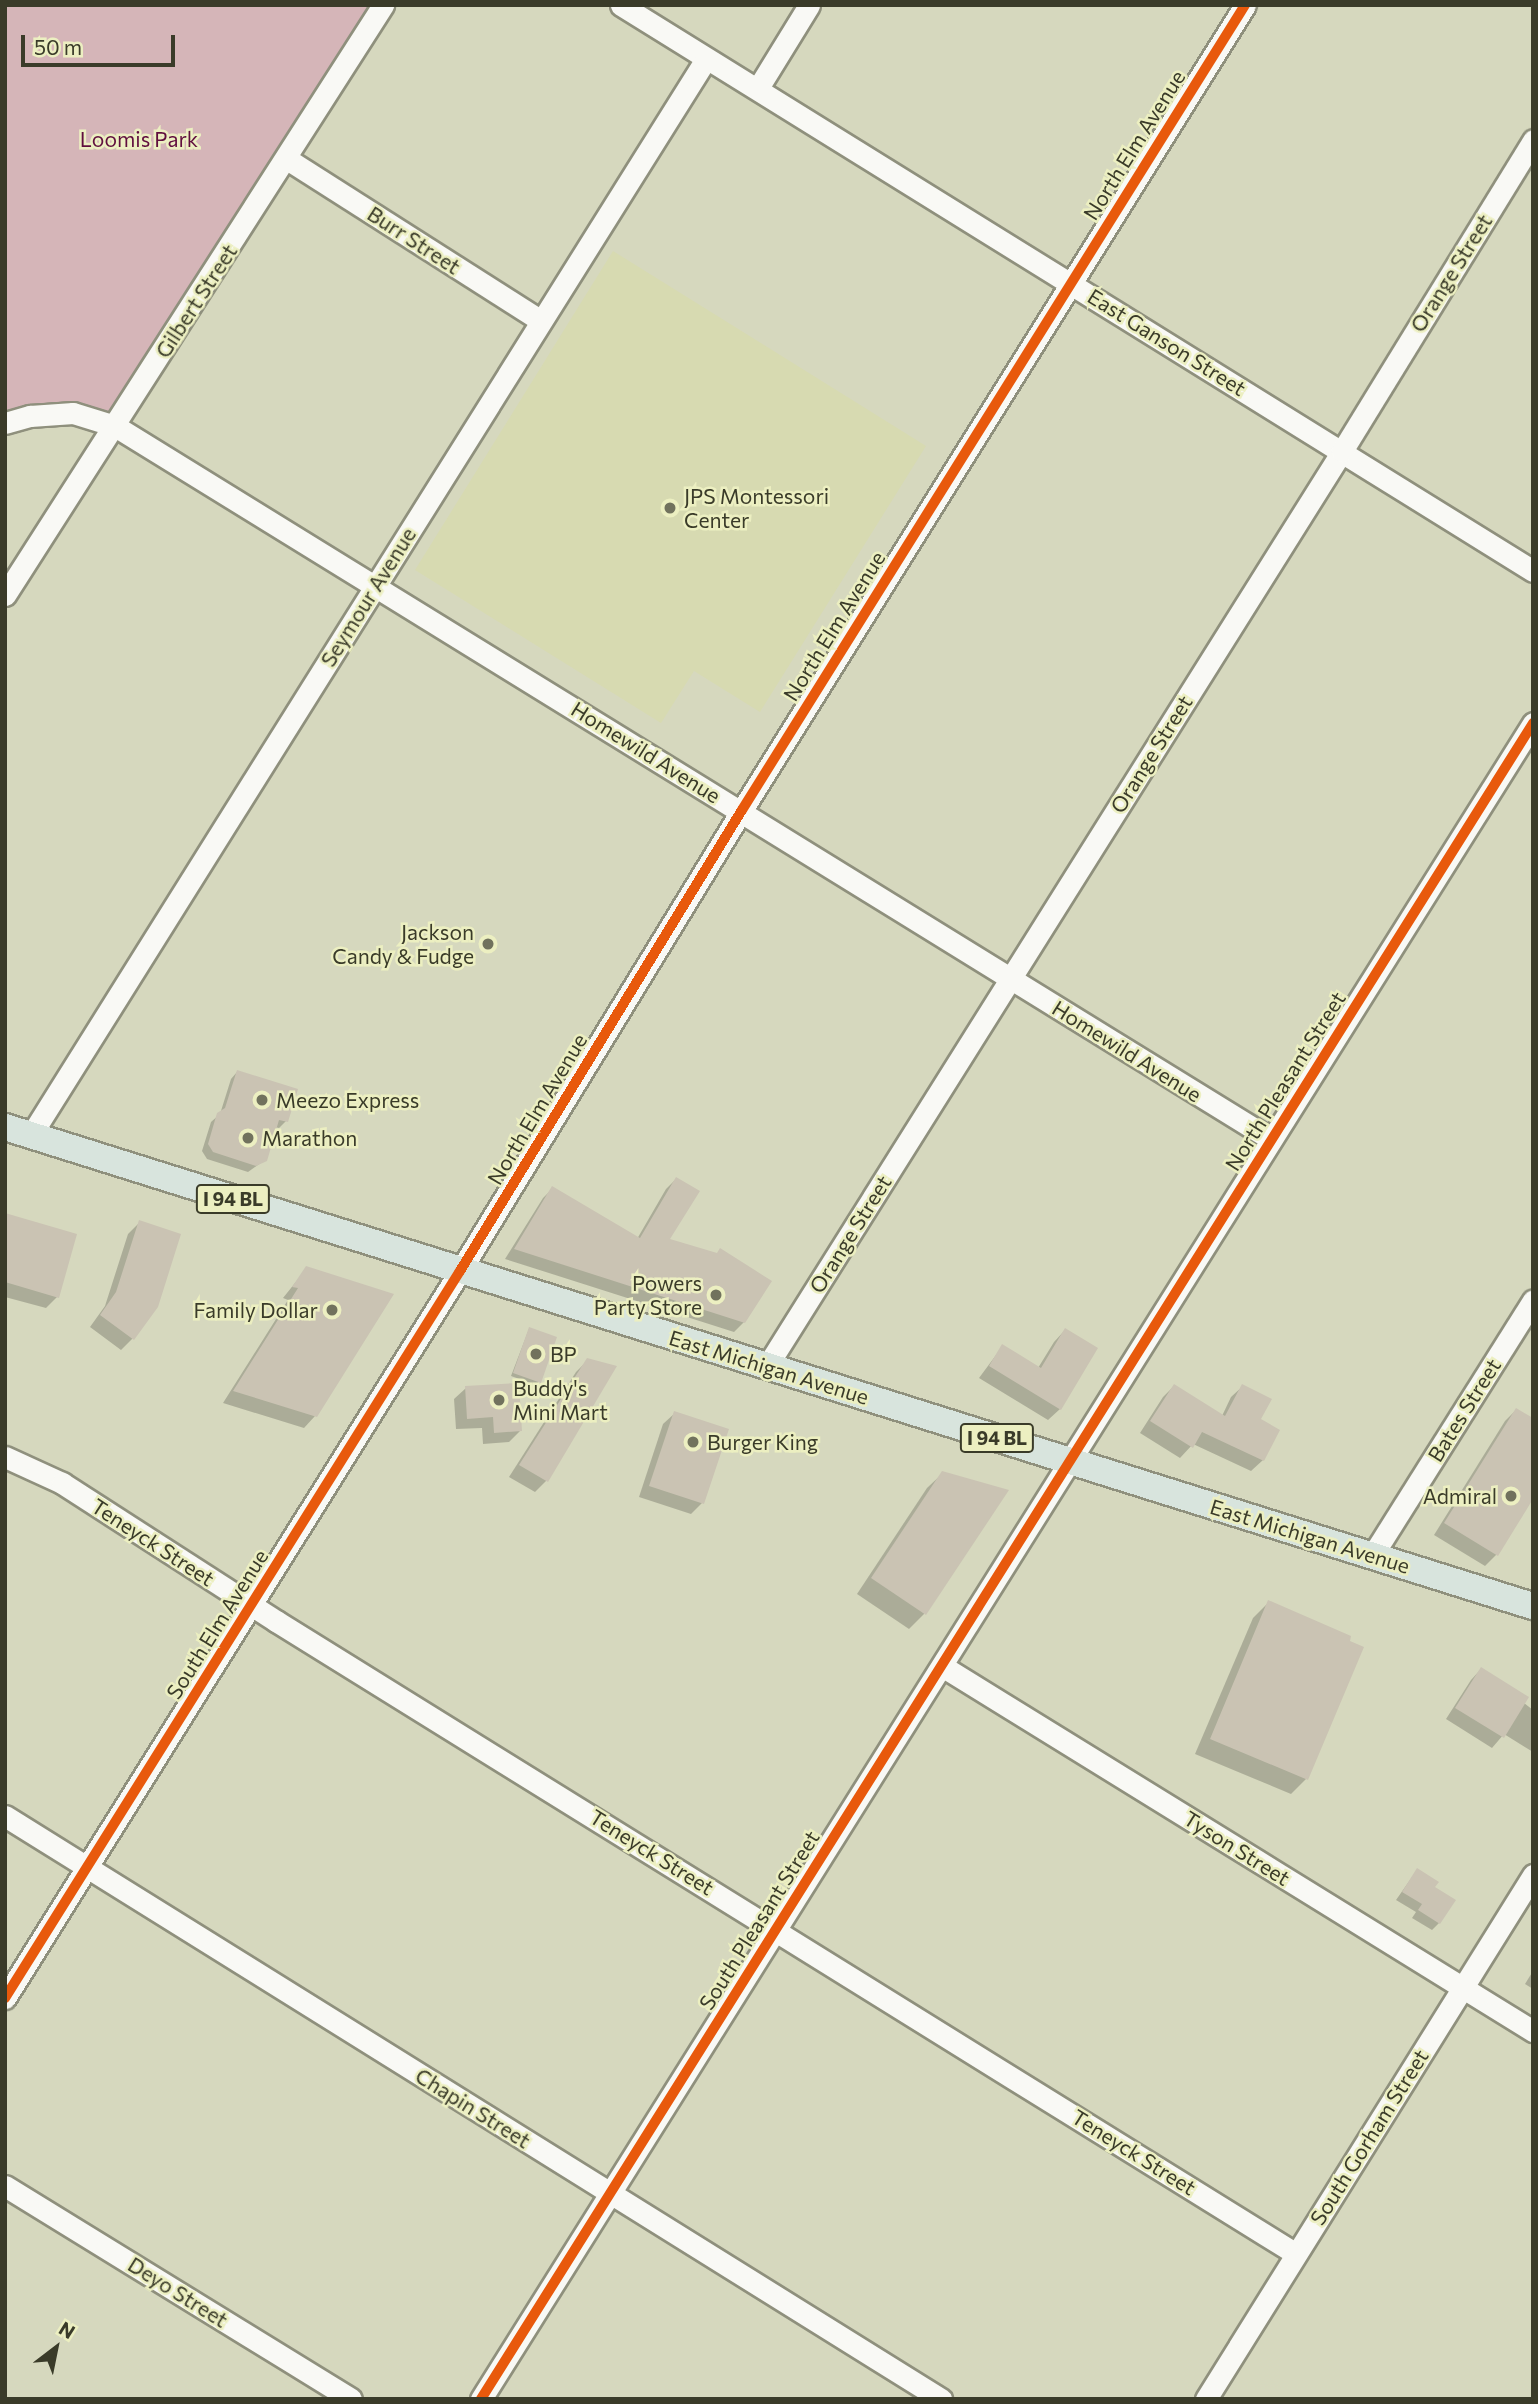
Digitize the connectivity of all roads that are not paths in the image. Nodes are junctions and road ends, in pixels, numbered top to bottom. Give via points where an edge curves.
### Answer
1 (383, 5) edge
2 (621, 5) edge
3 (809, 5) edge
4 (1245, 5) edge
5 (706, 59) junction
6 (758, 88) junction
7 (1533, 140) edge
8 (287, 159) junction
9 (1071, 282) junction
10 (541, 321) junction
11 (5, 423) edge
12 (115, 426) junction
13 (1342, 451) junction
14 (1533, 571) edge
15 (375, 586) junction
16 (5, 595) edge
17 (1533, 723) edge
18 (742, 810) junction
19 (1010, 979) junction
20 (5, 1128) edge
21 (31, 1135) junction
22 (1271, 1139) junction
23 (460, 1271) junction
24 (1533, 1300) edge
25 (767, 1366) junction
26 (5, 1457) edge
27 (1069, 1460) junction
28 (1372, 1556) junction
29 (252, 1606) junction
30 (1533, 1606) edge
31 (942, 1666) junction
32 (5, 1816) edge
33 (87, 1866) junction
34 (1533, 1875) edge
35 (776, 1928) junction
36 (1462, 1987) junction
37 (5, 1998) edge
38 (1533, 2031) edge
39 (5, 2186) edge
40 (609, 2194) junction
41 (1296, 2253) junction
42 (351, 2399) edge
43 (481, 2399) edge
44 (941, 2399) edge
45 (1206, 2399) edge

1 - 8 street, Gilbert Street
2 - 5 street, East Ganson Street
3 - 6 street
4 - 9 street, North Elm Avenue
5 - 6 street, East Ganson Street
5 - 10 street, Seymour Avenue
6 - 9 street, East Ganson Street
7 - 13 street, Orange Street
8 - 10 street, Burr Street
8 - 12 street, Gilbert Street
9 - 13 street, East Ganson Street
9 - 18 street, North Elm Avenue
10 - 15 street, Seymour Avenue
11 - 12 street, Homewild Avenue via 73,413
12 - 15 street, Homewild Avenue
12 - 16 street, Gilbert Street
13 - 14 street, East Ganson Street
13 - 19 street, Orange Street
15 - 18 street, Homewild Avenue
15 - 21 street, Seymour Avenue
17 - 22 street, North Pleasant Street
18 - 19 street, Homewild Avenue
18 - 23 street, North Elm Avenue
19 - 22 street, Homewild Avenue
19 - 25 street, Orange Street
20 - 21 main road, East Michigan Avenue / I 94 BL
21 - 23 main road, East Michigan Avenue / I 94 BL
22 - 27 street, North Pleasant Street
23 - 25 main road, East Michigan Avenue / I 94 BL
23 - 29 street, South Elm Avenue
24 - 28 street, Bates Street
25 - 27 main road, East Michigan Avenue / I 94 BL
26 - 29 street, Teneyck Street via 62,1483
27 - 28 main road, East Michigan Avenue / I 94 BL
27 - 31 street, South Pleasant Street
28 - 30 main road, East Michigan Avenue / I 94 BL
29 - 33 street, South Elm Avenue
29 - 35 street, Teneyck Street
31 - 35 street, South Pleasant Street
31 - 36 street, Tyson Street
32 - 33 street, Chapin Street
33 - 37 street, South Elm Avenue
33 - 40 street, Chapin Street
34 - 36 street, South Gorham Street
35 - 40 street, South Pleasant Street
35 - 41 street, Teneyck Street
36 - 38 street, Tyson Street
36 - 41 street, South Gorham Street
39 - 42 street, Deyo Street
40 - 43 street, South Pleasant Street
40 - 44 street, Chapin Street
41 - 45 street, South Gorham Street

